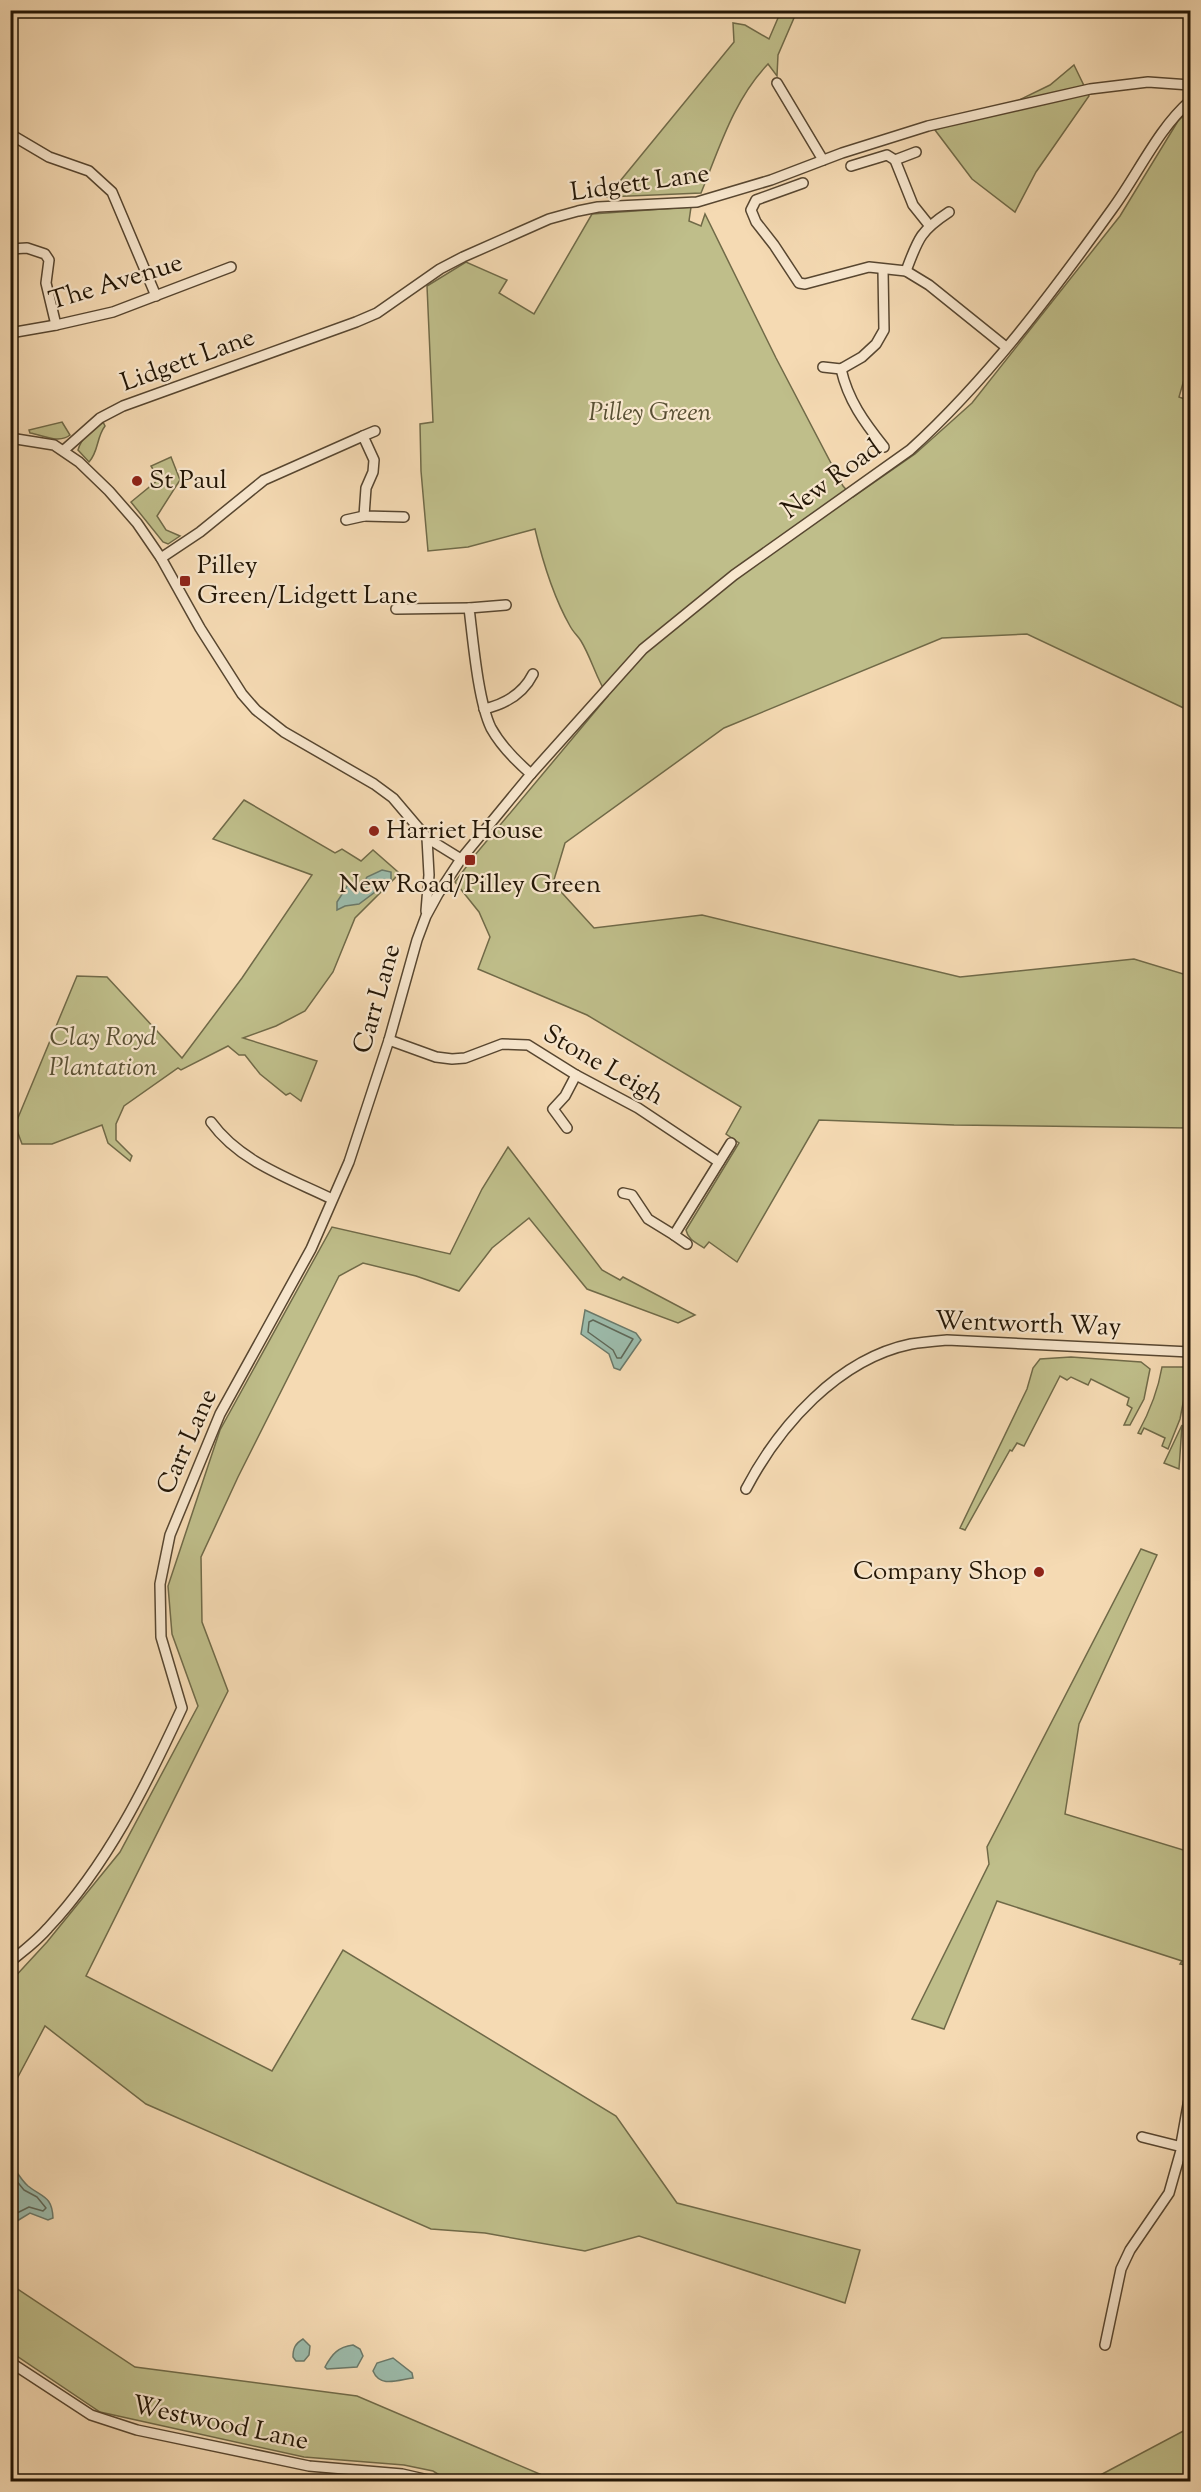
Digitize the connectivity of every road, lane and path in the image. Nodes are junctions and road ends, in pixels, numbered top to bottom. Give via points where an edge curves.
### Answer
1 (777, 83) dead end
2 (1191, 85) edge
3 (1191, 101) edge
4 (10, 134) edge
5 (916, 152) dead end
6 (823, 160) junction
7 (895, 160) junction
8 (852, 166) dead end
9 (803, 183) dead end
10 (949, 212) dead end
11 (929, 225) junction
12 (28, 237) dead end
13 (27, 248) junction
14 (10, 249) edge
15 (231, 267) dead end
16 (883, 270) junction
17 (906, 271) junction
18 (156, 296) junction
19 (56, 325) junction
20 (10, 333) edge
21 (1006, 347) junction
22 (823, 367) dead end
23 (841, 369) junction
24 (375, 430) dead end
25 (363, 436) junction
26 (10, 438) edge
27 (884, 447) dead end
28 (64, 450) junction
29 (364, 516) junction
30 (404, 517) dead end
31 (346, 519) dead end
32 (161, 558) junction
33 (506, 605) dead end
34 (469, 608) junction
35 (396, 609) dead end
36 (533, 674) dead end
37 (484, 709) junction
38 (531, 774) junction
39 (427, 838) junction
40 (461, 859) junction
41 (426, 916) junction
42 (390, 1040) junction
43 (576, 1075) junction
44 (211, 1122) dead end
45 (567, 1128) dead end
46 (731, 1143) dead end
47 (719, 1162) junction
48 (623, 1193) dead end
49 (332, 1199) junction
50 (674, 1235) junction
51 (687, 1244) dead end
52 (1191, 1352) edge
53 (746, 1489) dead end
54 (10, 1962) edge
55 (1191, 2102) edge
56 (1142, 2138) dead end
57 (1186, 2148) edge
58 (1105, 2345) dead end
59 (10, 2362) edge
60 (436, 2481) edge

1 - 6 street
2 - 6 street, Lidgett Lane via 1148,82 1090,89 928,126
3 - 21 street, New Road via 1175,115 1115,207
4 - 18 street via 48,157 89,171 112,192
5 - 7 street
6 - 28 street, Lidgett Lane via 697,202 598,207 549,219 456,261 356,322 123,406 100,418
7 - 8 street via 887,155
7 - 11 street via 913,205
9 - 16 street via 756,200 752,210 756,222 799,284 869,267
10 - 11 street
11 - 17 street via 916,243
12 - 13 street
13 - 14 street
13 - 19 street via 41,251 49,260 46,283
15 - 18 street, The Avenue
16 - 17 street
16 - 23 street via 884,330 862,357
17 - 21 street
18 - 19 street, The Avenue via 113,312
19 - 20 street, The Avenue
21 - 38 street, New Road via 910,450 734,575 643,649
22 - 23 street
23 - 27 street via 846,390 860,417
24 - 25 street
25 - 29 street via 374,460
25 - 32 street via 264,480
26 - 28 street
28 - 32 street via 109,491
29 - 30 street
29 - 31 street
32 - 39 street via 205,637 256,710 284,732 393,798
33 - 34 street
34 - 35 street
34 - 37 street
36 - 37 street via 515,696
37 - 38 street via 503,747
38 - 40 street, New Road
39 - 40 street
39 - 41 street, Carr Lane
40 - 41 street, Carr Lane
41 - 42 street, Carr Lane
42 - 43 street, Stone Leigh via 452,1059 502,1044 528,1045
42 - 49 street, Carr Lane
43 - 45 street via 553,1109
43 - 47 street, Stone Leigh via 638,1108
44 - 49 street via 222,1138 251,1160
46 - 47 street
47 - 50 street
48 - 50 street via 632,1195 648,1219
49 - 54 street, Carr Lane via 311,1249 220,1414 170,1535 160,1584 162,1636 183,1708 144,1790 87,1881 47,1929
50 - 51 street
52 - 53 street, Wentworth Way via 947,1340 910,1344 875,1356 815,1396 762,1461
55 - 57 street
56 - 57 street
57 - 58 street via 1169,2193 1121,2269
59 - 60 street, Westwood Lane via 91,2415 137,2430 309,2466

